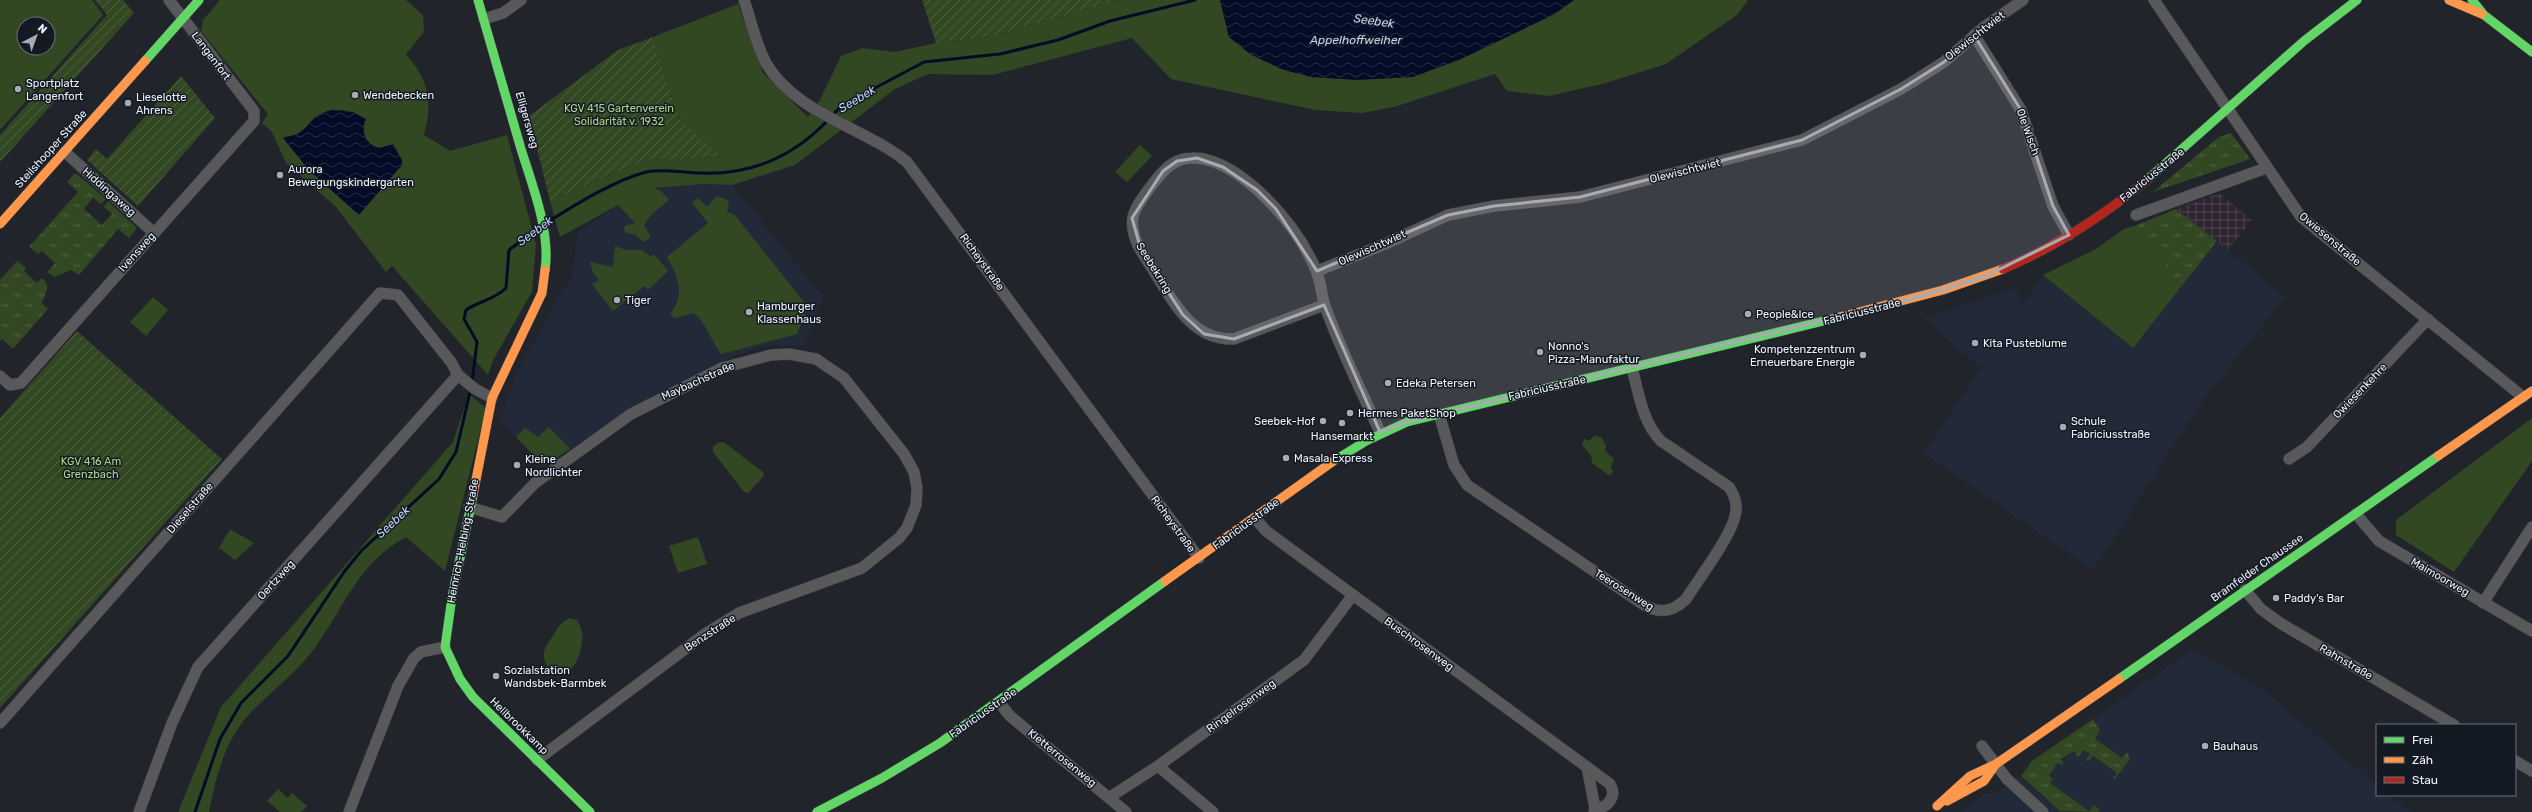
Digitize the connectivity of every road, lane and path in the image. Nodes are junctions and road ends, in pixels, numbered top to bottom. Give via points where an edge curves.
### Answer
1 (169, 0) edge
2 (199, 0) edge
3 (478, 0) edge
4 (522, 0) edge
5 (744, 0) edge
6 (2024, 0) edge
7 (2154, 0) edge
8 (2357, 0) edge
9 (2449, 0) edge
10 (2472, 0) edge
11 (2334, 6) dead end
12 (2484, 15) junction
13 (183, 18) junction
14 (484, 19) junction
15 (1974, 35) junction
16 (2306, 40) junction
17 (2532, 52) edge
18 (2230, 110) junction
19 (254, 111) joint
20 (64, 152) junction
21 (2266, 168) junction
22 (2136, 215) dead end
23 (0, 224) edge
24 (154, 233) junction
25 (2069, 235) junction
26 (546, 248) joint
27 (1317, 271) junction
28 (1324, 305) junction
29 (2428, 319) junction
30 (1632, 368) junction
31 (0, 376) edge
32 (466, 382) junction
33 (2528, 394) edge
34 (492, 398) junction
35 (1439, 414) junction
36 (1380, 432) junction
37 (2288, 459) dead end
38 (469, 507) junction
39 (2356, 514) junction
40 (1255, 518) junction
41 (2532, 527) edge
42 (899, 538) joint
43 (1199, 558) junction
44 (2246, 590) junction
45 (1353, 595) junction
46 (2483, 603) junction
47 (2532, 631) edge
48 (445, 646) junction
49 (999, 702) junction
50 (0, 723) edge
51 (2452, 724) edge
52 (1982, 746) dead end
53 (538, 760) junction
54 (2516, 762) edge
55 (1996, 764) junction
56 (1158, 766) junction
57 (1586, 767) junction
58 (2532, 771) edge
59 (1110, 798) junction
60 (1937, 806) junction
61 (833, 809) edge
62 (1594, 810) edge
63 (138, 812) edge
64 (349, 812) edge
65 (590, 812) edge
66 (817, 812) edge
67 (1126, 812) edge
68 (1213, 812) edge
69 (1927, 812) edge
70 (2043, 812) edge

1 - 13 street, Langenfort
2 - 13 street, Steilshooper Straße
3 - 14 street, Elligersweg
4 - 14 street via 503,13
5 - 43 street, Richeystraße via 766,63 788,90 826,115 878,141 907,162
6 - 15 street, Olewischtwiet
7 - 18 street, Owiesenstraße
8 - 16 street, Fabriciusstraße
9 - 12 street
10 - 12 street
11 - 16 street, Fabriciusstraße
12 - 17 street
13 - 19 street, Langenfort
13 - 20 street, Steilshooper Straße
14 - 26 street, Elligersweg via 511,107
15 - 25 street, Ole Wisch via 2021,110 2053,206
15 - 27 street, Olewischtwiet via 1944,62 1901,89 1802,140 1580,197 1494,206 1448,215
16 - 18 street, Fabriciusstraße
18 - 21 street, Owiesenstraße
18 - 25 street, Fabriciusstraße via 2139,187
19 - 24 street, Ivensweg via 254,121
20 - 23 street, Steilshooper Straße
20 - 24 street, Hiddingaweg
21 - 22 street, Fabriciusstraße
21 - 29 street, Owiesenstraße via 2301,217
24 - 31 street, Ivensweg via 21,383 10,385
25 - 30 street, Fabriciusstraße via 2016,264 1953,287 1768,336
26 - 34 street, Heinrich-Helbing-Straße via 542,293
27 - 28 street, Seebekring
27 - 28 street, Seebekring via 1295,233 1273,205 1235,174 1212,161 1191,158 1171,164 1135,209 1132,218 1140,250 1186,319 1197,330 1210,337 1234,339
28 - 36 street, Seebekring
29 - 33 street, Owiesenstraße
29 - 37 street, Owiesenkehre via 2306,447
30 - 35 street, Fabriciusstraße
30 - 35 street, Teerosenweg via 1646,421 1652,432 1729,487 1736,505 1733,524 1686,599 1680,606 1667,611 1659,611 1644,605 1467,485 1454,465
32 - 34 street
32 - 50 street, Dieselstraße via 398,295 380,293
32 - 63 street, Oertzweg via 198,667 172,723
33 - 39 street, Bramfelder Chaussee
34 - 38 street, Heinrich-Helbing-Straße
35 - 36 street, Fabriciusstraße
36 - 40 street, Fabriciusstraße via 1363,440
38 - 42 street, Maybachstraße via 502,517 535,483 631,414 722,368 767,356 789,354 816,359 844,378 904,454 914,472 918,497 912,518
38 - 48 street, Heinrich-Helbing-Straße
39 - 44 street, Bramfelder Chaussee
39 - 46 street, Maimoorweg via 2379,541
40 - 43 street, Fabriciusstraße
40 - 45 street, Buschrosenweg via 1266,531
41 - 46 street
42 - 53 street, Benzstraße via 862,568 739,613 705,634
43 - 49 street, Fabriciusstraße
44 - 51 street, Rahnstraße via 2261,609 2280,623
44 - 55 street, Bramfelder Chaussee
45 - 56 street, Ringelrosenweg via 1304,660
45 - 57 street, Buschrosenweg
46 - 47 street, Maimoorweg
48 - 53 street, Hellbrookkamp via 460,679 473,697
48 - 64 street via 418,654 401,680
49 - 59 street, Kletterrosenweg via 1010,716
49 - 61 street, Fabriciusstraße via 918,757
52 - 55 street
53 - 65 street, Hellbrookkamp
54 - 58 street
55 - 60 street, Bramfelder Chaussee via 1976,770 1962,780
55 - 60 street, Bramfelder Chaussee via 1984,781
55 - 70 street via 2013,785
56 - 59 street, Ringelrosenweg
56 - 68 street
57 - 62 street, Buschrosenweg
57 - 62 street, Buschrosenweg via 1610,784 1613,791 1608,804
59 - 67 street, Kletterrosenweg
60 - 69 street, Bramfelder Chaussee
61 - 66 street, Fabriciusstraße

